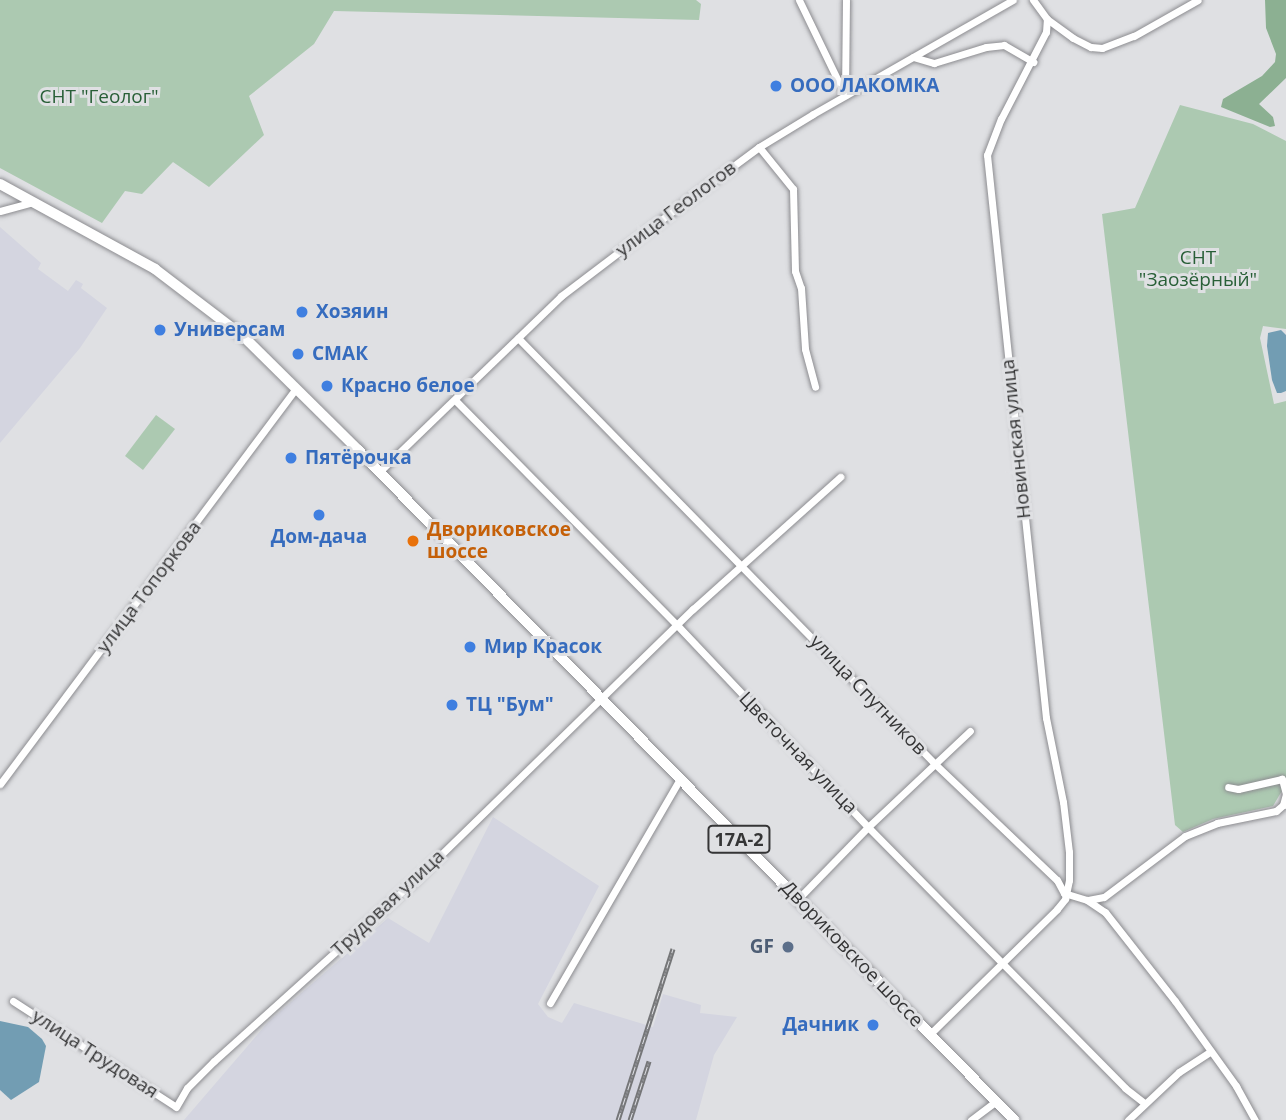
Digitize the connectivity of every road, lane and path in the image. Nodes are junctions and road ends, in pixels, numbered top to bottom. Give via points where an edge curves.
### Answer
1 (799, 0) edge
2 (846, 0) edge
3 (1013, 0) edge
4 (1033, 0) edge
5 (1198, 0) edge
6 (1002, 3) edge
7 (1047, 19) junction
8 (913, 57) junction
9 (1033, 62) junction
10 (845, 95) junction
11 (759, 147) junction
12 (0, 184) edge
13 (33, 202) junction
14 (0, 211) edge
15 (518, 338) junction
16 (815, 387) dead end
17 (296, 389) junction
18 (455, 400) junction
19 (379, 472) junction
20 (840, 477) dead end
21 (741, 566) junction
22 (677, 625) junction
23 (601, 699) junction
24 (970, 732) dead end
25 (934, 764) junction
26 (680, 779) junction
27 (0, 784) edge
28 (1228, 787) dead end
29 (869, 827) junction
30 (1064, 893) junction
31 (798, 899) junction
32 (1087, 900) junction
33 (1002, 963) junction
34 (13, 1001) dead end
35 (550, 1003) dead end
36 (930, 1034) junction
37 (1211, 1051) junction
38 (996, 1101) junction
39 (1144, 1103) junction
40 (176, 1107) joint
41 (971, 1120) edge
42 (1014, 1120) edge
43 (1128, 1120) edge
44 (1255, 1120) edge

1 - 10 street
2 - 10 street
3 - 6 street, улица Геологов
4 - 7 street
5 - 7 street via 1134,36 1102,48 1073,38
6 - 8 street, улица Геологов
7 - 9 street, Новинская улица
8 - 9 street via 934,63 1004,45
8 - 10 street, улица Геологов
9 - 30 street, Новинская улица via 987,155 1046,718 1069,852
10 - 11 street, улица Геологов
11 - 15 street, улица Геологов via 561,296
11 - 16 street via 793,189 795,271
12 - 13 main road, Двориковское шоссе
13 - 14 street
13 - 17 main road, Двориковское шоссе via 179,285 244,337
15 - 18 street, улица Геологов
15 - 21 street, улица Спутников
17 - 19 main road, Двориковское шоссе
17 - 27 street, улица Топоркова
18 - 19 street, улица Геологов
18 - 22 street, Цветочная улица
19 - 23 main road, Двориковское шоссе / 17А-2
20 - 21 street, Трудовая улица
21 - 22 street, Трудовая улица
21 - 25 street, улица Спутников
22 - 23 street, Трудовая улица
22 - 29 street, Цветочная улица
23 - 26 main road, Двориковское шоссе / 17А-2
23 - 40 street, Трудовая улица via 416,879 214,1061 187,1088
24 - 25 street
25 - 29 street
25 - 30 street, улица Спутников via 1057,880
26 - 31 main road, Двориковское шоссе / 17А-2
26 - 35 street
28 - 32 street via 1282,779 1286,794 1276,811 1217,823 1185,836 1104,897
29 - 31 street
29 - 33 street, Цветочная улица
30 - 32 street
30 - 33 street via 1057,909
31 - 36 main road, Двориковское шоссе / 17А-2
32 - 37 street via 1105,912
33 - 36 street
33 - 39 street, Цветочная улица
34 - 40 street, улица Трудовая
36 - 38 main road, Двориковское шоссе / 17А-2
37 - 39 street
37 - 44 street
38 - 41 street
38 - 42 main road, Двориковское шоссе / 17А-2
39 - 43 street

